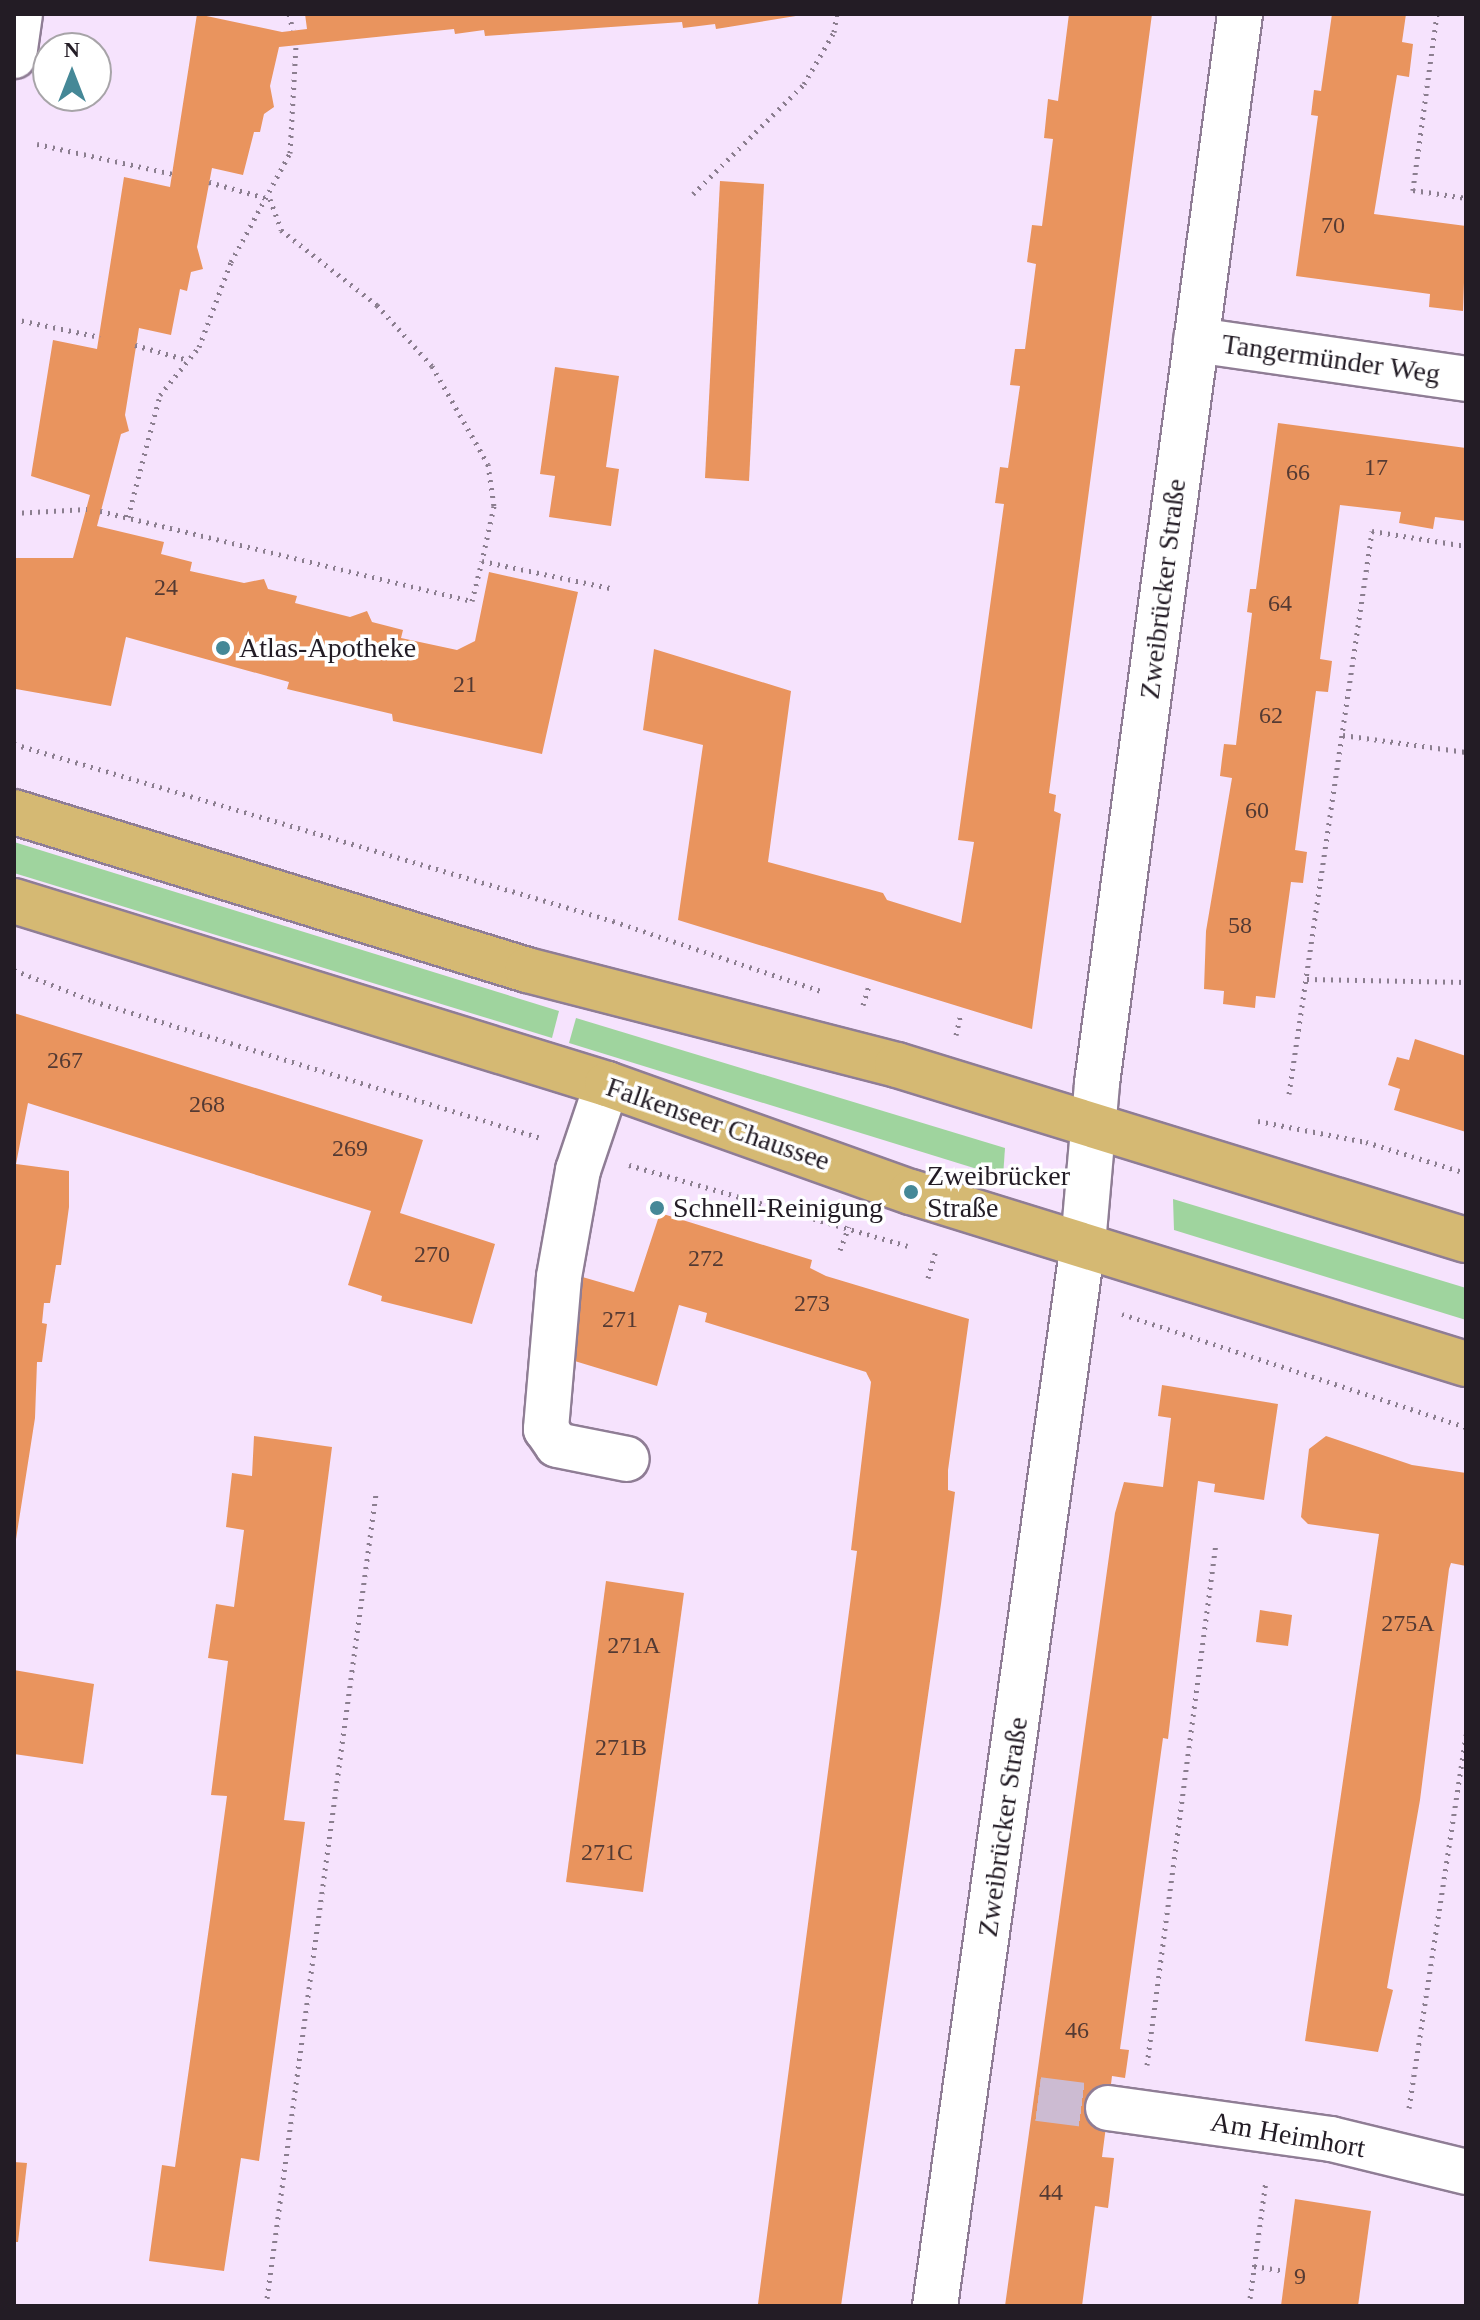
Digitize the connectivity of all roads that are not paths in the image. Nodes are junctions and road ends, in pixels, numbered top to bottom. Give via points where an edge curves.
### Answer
1 (20, 14) edge
2 (1240, 14) edge
3 (14, 56) edge
4 (1196, 340) junction
5 (1466, 379) edge
6 (14, 812) edge
7 (14, 901) edge
8 (607, 1084) junction
9 (1097, 1126) junction
10 (1466, 1240) edge
11 (1083, 1244) junction
12 (1466, 1364) edge
13 (627, 1459) dead end
14 (1124, 2111) tunnel mouth
15 (1466, 2172) edge
16 (935, 2306) edge

1 - 3 street
2 - 4 street, Zweibrücker Straße
4 - 5 street, Tangermünder Weg
4 - 9 street, Zweibrücker Straße via 1097,1083
6 - 9 main road via 527,970 897,1065
7 - 8 main road, Falkenseer Chaussee
8 - 11 main road, Falkenseer Chaussee via 911,1192
8 - 13 street via 584,1151 559,1277 546,1429 557,1445
9 - 10 main road
9 - 11 street, Zweibrücker Straße
11 - 12 main road, Falkenseer Chaussee
11 - 16 street, Zweibrücker Straße
14 - 15 street, Am Heimhort via 1331,2139

